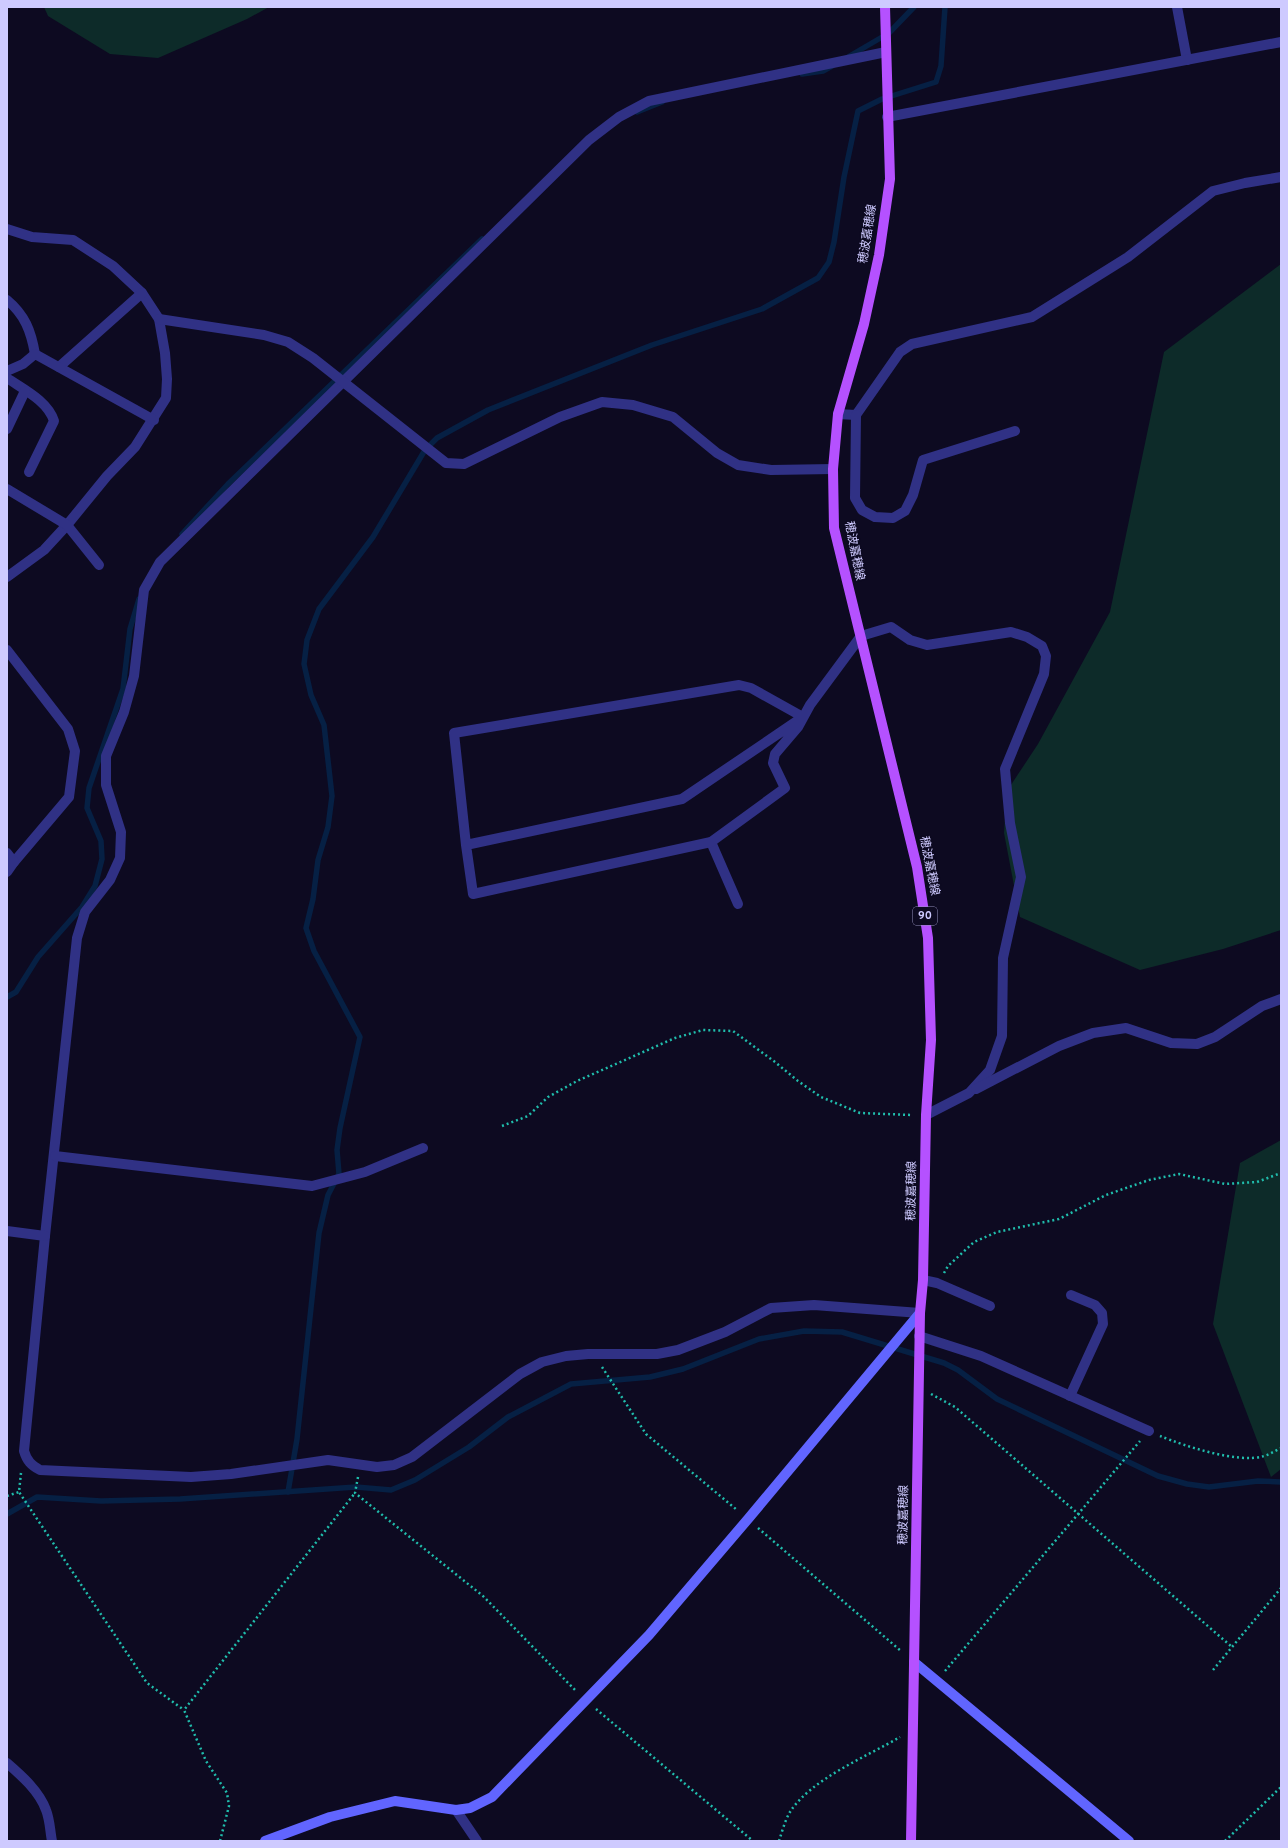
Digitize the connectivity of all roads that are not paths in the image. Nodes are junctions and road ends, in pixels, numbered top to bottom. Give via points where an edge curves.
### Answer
1 (885, 7) edge
2 (1177, 7) edge
3 (1281, 42) edge
4 (886, 52) junction
5 (1187, 60) junction
6 (888, 117) junction
7 (1281, 177) edge
8 (7, 229) edge
9 (142, 293) junction
10 (7, 300) edge
11 (159, 319) junction
12 (35, 354) junction
13 (59, 367) junction
14 (7, 371) edge
15 (7, 378) edge
16 (343, 381) junction
17 (25, 391) junction
18 (838, 414) junction
19 (856, 415) junction
20 (154, 420) junction
21 (7, 429) edge
22 (1015, 431) dead end
23 (833, 469) junction
24 (29, 472) dead end
25 (7, 489) edge
26 (67, 524) junction
27 (99, 565) dead end
28 (7, 577) edge
29 (861, 636) junction
30 (7, 650) edge
31 (803, 717) junction
32 (711, 842) junction
33 (466, 845) junction
34 (7, 853) edge
35 (14, 862) junction
36 (7, 872) edge
37 (738, 904) dead end
38 (1281, 999) edge
39 (969, 1093) junction
40 (926, 1115) junction
41 (423, 1148) dead end
42 (54, 1156) junction
43 (7, 1231) edge
44 (45, 1236) junction
45 (923, 1280) junction
46 (1071, 1295) dead end
47 (990, 1306) dead end
48 (920, 1313) junction
49 (920, 1336) junction
50 (1070, 1396) junction
51 (1149, 1431) road end
52 (914, 1662) junction
53 (7, 1763) edge
54 (456, 1810) junction
55 (52, 1841) edge
56 (265, 1841) edge
57 (477, 1841) edge
58 (911, 1841) edge
59 (1129, 1841) edge

1 - 4 main road, 穂波嘉穂線 / 90
2 - 5 street
3 - 5 street
4 - 6 main road, 穂波嘉穂線 / 90
4 - 16 street via 649,101 619,117 589,140
5 - 6 street
6 - 18 main road, 穂波嘉穂線 / 90 via 890,179 879,255 864,324
7 - 19 street via 1213,191 1128,257 1032,317 912,344 900,352
8 - 9 street via 32,237 73,240 113,266
9 - 11 street
9 - 13 street
10 - 12 street via 18,309 28,323
11 - 16 street via 264,335 288,342
11 - 20 street via 165,353 166,398
12 - 13 street
12 - 14 street via 23,364
13 - 20 street
15 - 17 street
16 - 23 street via 446,463 464,464 560,417 602,402 633,405 673,417 717,453 738,465 771,470
16 - 42 street via 160,562 144,590 134,676 124,712 106,756 106,785 121,832 120,858 110,880 85,912 77,938
17 - 21 street
17 - 24 street via 52,413 54,420
18 - 19 street
18 - 23 main road, 穂波嘉穂線 / 90
19 - 22 street via 855,498 862,510 875,517 893,518 905,511 913,495 923,460
20 - 26 street via 135,447
23 - 29 main road, 穂波嘉穂線 / 90 via 834,528
25 - 26 street
26 - 27 street
26 - 28 street via 44,550
29 - 31 street
29 - 39 street via 891,627 910,640 927,645 1011,632 1027,637 1042,646 1046,656 1044,674 1005,769 1010,823 1021,877 1003,958 1002,1036 990,1070
29 - 40 main road, 穂波嘉穂線 / 90 via 917,867 928,938 930,1040
30 - 35 street via 68,729 75,751 69,798
31 - 32 street via 798,727 775,754 773,763 785,788
31 - 33 street via 682,799
31 - 33 street via 751,688 739,685 454,733
32 - 33 street via 473,894
32 - 37 street
34 - 35 street
35 - 36 street
38 - 39 street via 1262,1006 1215,1038 1197,1044 1171,1043 1126,1028 1094,1033 1060,1046
39 - 40 street
40 - 45 main road, 穂波嘉穂線 / 90
41 - 42 street via 365,1172 312,1186
42 - 44 street
43 - 44 street
44 - 48 street via 24,1451 32,1466 40,1470 191,1477 328,1460 377,1467 394,1465 412,1457 520,1374 542,1362 588,1354 664,1353 725,1332 771,1308 814,1304
45 - 47 street via 937,1283
45 - 48 main road, 穂波嘉穂線 / 90
46 - 50 street via 1095,1306 1102,1313 1103,1324
48 - 49 main road, 穂波嘉穂線 / 90
48 - 54 street via 664,1617 586,1701 492,1797 470,1808
49 - 50 street via 981,1356
49 - 52 main road, 穂波嘉穂線 / 90
50 - 51 street
52 - 58 main road, 穂波嘉穂線 / 90
52 - 59 street
53 - 55 street via 37,1794 46,1811
54 - 56 street via 395,1801 330,1817
54 - 57 street

